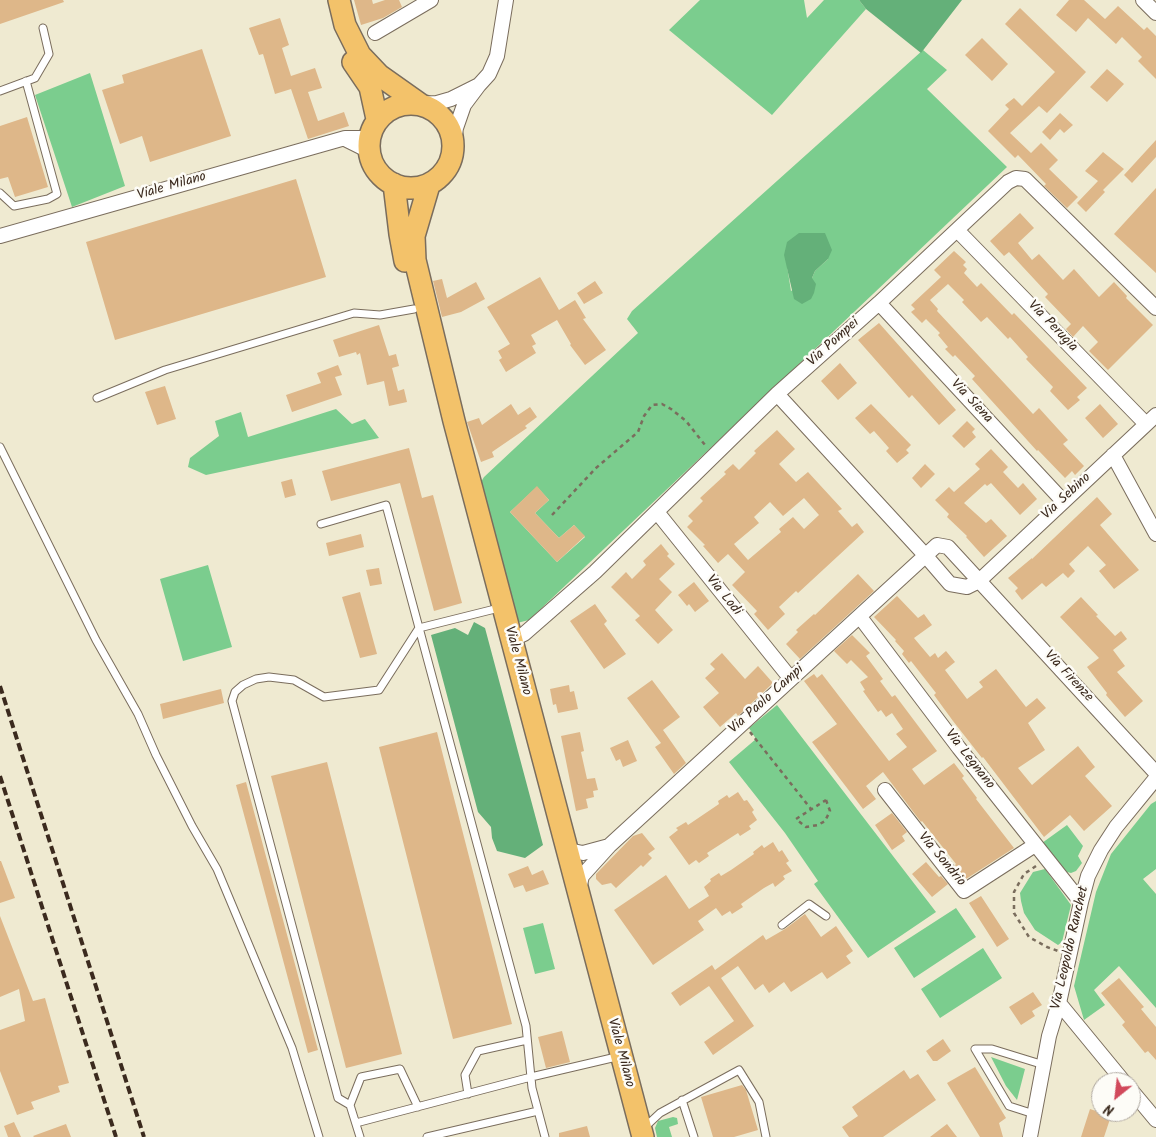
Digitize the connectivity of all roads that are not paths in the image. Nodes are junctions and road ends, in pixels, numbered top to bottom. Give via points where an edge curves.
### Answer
1 (328, 0) edge
2 (338, 0) edge
3 (431, 0) edge
4 (506, 0) edge
5 (1143, 0) edge
6 (1156, 13) edge
7 (43, 28) dead end
8 (375, 33) dead end
9 (26, 82) junction
10 (479, 86) junction
11 (0, 91) edge
12 (420, 104) junction
13 (372, 136) junction
14 (454, 141) junction
15 (394, 184) junction
16 (429, 185) junction
17 (0, 193) edge
18 (957, 230) junction
19 (0, 236) edge
20 (878, 303) junction
21 (1156, 308) edge
22 (414, 309) junction
23 (777, 394) junction
24 (97, 398) dead end
25 (1151, 419) edge
26 (0, 447) edge
27 (1113, 456) junction
28 (1063, 501) junction
29 (657, 512) junction
30 (321, 524) dead end
31 (1156, 534) edge
32 (925, 555) junction
33 (979, 581) junction
34 (495, 609) junction
35 (860, 617) junction
36 (419, 628) junction
37 (512, 640) junction
38 (791, 679) junction
39 (1156, 773) edge
40 (1156, 778) edge
41 (885, 790) dead end
42 (610, 845) junction
43 (1035, 845) junction
44 (565, 846) junction
45 (578, 895) junction
46 (1081, 902) junction
47 (826, 916) dead end
48 (782, 925) dead end
49 (1059, 1003) junction
50 (527, 1040) junction
51 (612, 1058) junction
52 (1044, 1065) junction
53 (1116, 1072) edge
54 (531, 1077) junction
55 (468, 1094) junction
56 (682, 1100) junction
57 (1141, 1102) edge
58 (350, 1105) junction
59 (418, 1107) junction
60 (641, 1110) junction
61 (538, 1111) junction
62 (660, 1112) junction
63 (1034, 1114) junction
64 (1156, 1120) edge
65 (356, 1123) junction
66 (639, 1136) edge
67 (319, 1137) edge
68 (360, 1137) edge
69 (427, 1137) edge
70 (545, 1137) edge
71 (694, 1137) edge
72 (766, 1137) edge
73 (1030, 1137) edge

1 - 13 main road via 346,51 370,87
2 - 12 main road via 345,25 360,54 380,75
3 - 8 street
4 - 10 street via 497,56
5 - 6 street
7 - 9 lane via 49,54 35,78
9 - 11 lane
9 - 17 lane via 57,194 14,206
10 - 12 street via 451,99
10 - 14 street via 464,105
12 - 13 main road via 397,105
12 - 14 main road via 443,117
13 - 15 main road via 373,165
13 - 19 street, Viale Milano via 344,138
14 - 16 main road via 449,167
15 - 16 main road via 406,188
15 - 22 main road, Viale Milano
16 - 37 main road, Viale Milano via 414,236 415,260
18 - 20 street, Via Pompei
18 - 21 street, Via Pompei via 1008,182 1016,178 1025,179
18 - 25 street, Via Perugia
20 - 23 street, Via Pompei
20 - 28 street, Via Siena
22 - 24 lane via 380,315 354,313 164,370
22 - 34 main road, Viale Milano
23 - 29 street, Via Pompei
23 - 32 street
25 - 27 street, Via Sebino
26 - 67 lane via 96,640 138,714 188,818 217,869 292,1048
27 - 28 street, Via Sebino
27 - 31 street
28 - 33 street, Via Sebino
29 - 37 street, Via Pompei via 595,572 524,634
29 - 38 street, Via Lodi
30 - 36 lane via 386,505
32 - 33 street via 950,584 967,587
32 - 33 street, Via Firenze via 937,545 948,547
32 - 35 street, Via Paolo Campi
33 - 39 street, Via Firenze
34 - 36 lane
34 - 51 main road, Viale Milano
35 - 38 street, Via Paolo Campi
35 - 43 street, Via Legnano
36 - 50 lane via 526,1026
36 - 58 lane via 379,690 324,697 294,680 269,677 243,685 235,692 232,701 338,1098
37 - 44 main road, Viale Milano
38 - 42 street, Via Paolo Campi
40 - 46 street, Via Leopoldo Ranchet via 1101,850 1088,876
41 - 43 street, Via Sondrio via 964,891
42 - 44 street, Via Paolo Campi via 583,853
42 - 45 street, Via Paolo Campi via 582,876
43 - 46 street, Via Legnano
44 - 45 main road, Viale Milano
45 - 60 main road, Viale Milano
46 - 49 street, Via Leopoldo Ranchet
47 - 48 lane via 809,904
49 - 52 street, Via Leopoldo Ranchet
49 - 53 street
50 - 54 lane
50 - 55 lane via 478,1051 465,1075
51 - 54 lane
51 - 66 main road, Viale Milano
52 - 63 street, Via Leopoldo Ranchet
52 - 63 lane via 992,1049 975,1049 1009,1106
54 - 55 lane
54 - 61 lane
55 - 59 lane
56 - 62 lane
56 - 71 lane
56 - 72 lane via 739,1070 760,1102
57 - 64 street
58 - 59 lane via 362,1077 400,1069
58 - 65 lane
59 - 65 lane
60 - 62 lane
60 - 66 main road, Viale Milano
61 - 69 lane
61 - 70 lane
62 - 66 lane
63 - 73 street, Via Leopoldo Ranchet
65 - 68 lane

